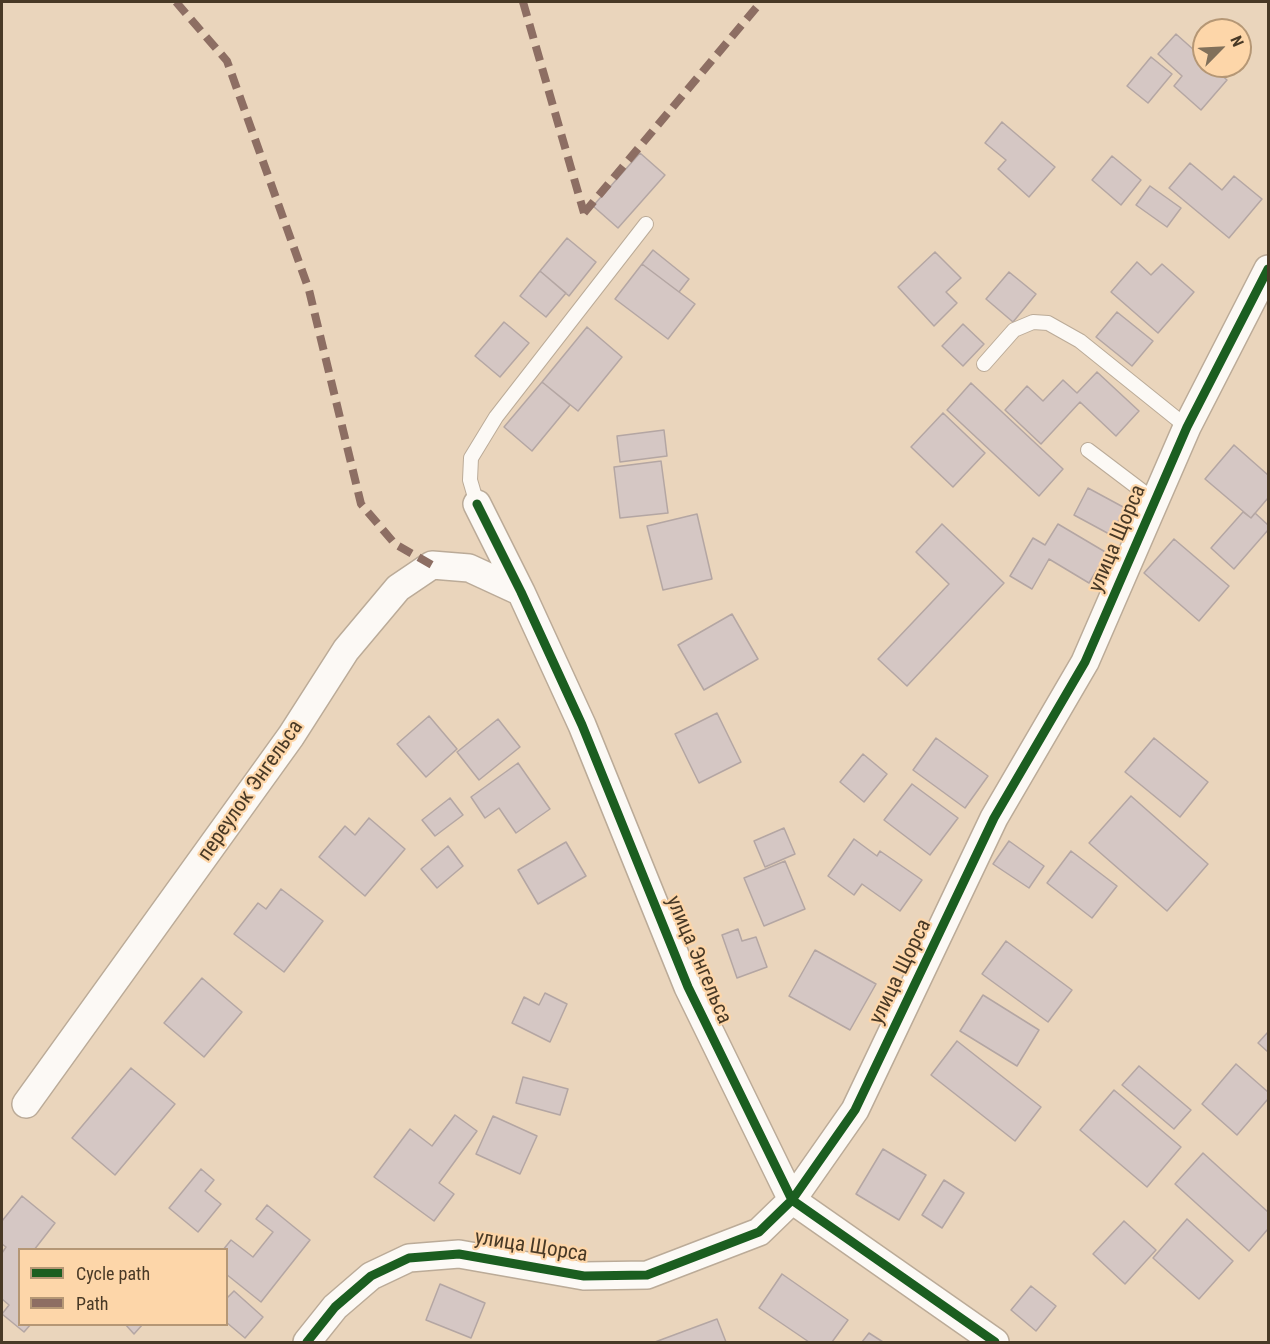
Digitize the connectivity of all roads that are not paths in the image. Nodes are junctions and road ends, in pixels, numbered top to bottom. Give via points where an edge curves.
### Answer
1 (646, 224) dead end
2 (1269, 268) edge
3 (984, 364) dead end
4 (1187, 427) junction
5 (1088, 450) dead end
6 (1154, 500) junction
7 (477, 504) joint
8 (521, 592) junction
9 (26, 1104) dead end
10 (792, 1200) junction
11 (307, 1342) edge
12 (995, 1342) edge

1 - 7 lane via 496,417 471,458 470,480
2 - 4 street, улица Щорса
3 - 4 lane via 1014,330 1033,322 1048,323 1080,341
4 - 6 street, улица Щорса
5 - 6 lane
6 - 10 street, улица Щорса via 1085,662 994,818 855,1110
7 - 8 street, улица Энгельса
8 - 9 street, переулок Энгельса via 469,568 432,565 398,588 346,650 291,736
8 - 10 street, улица Энгельса via 582,725 688,987
10 - 11 street, улица Щорса via 759,1232 647,1275 584,1276 459,1254 409,1258 371,1276 335,1307
10 - 12 street, улица Энгельса

